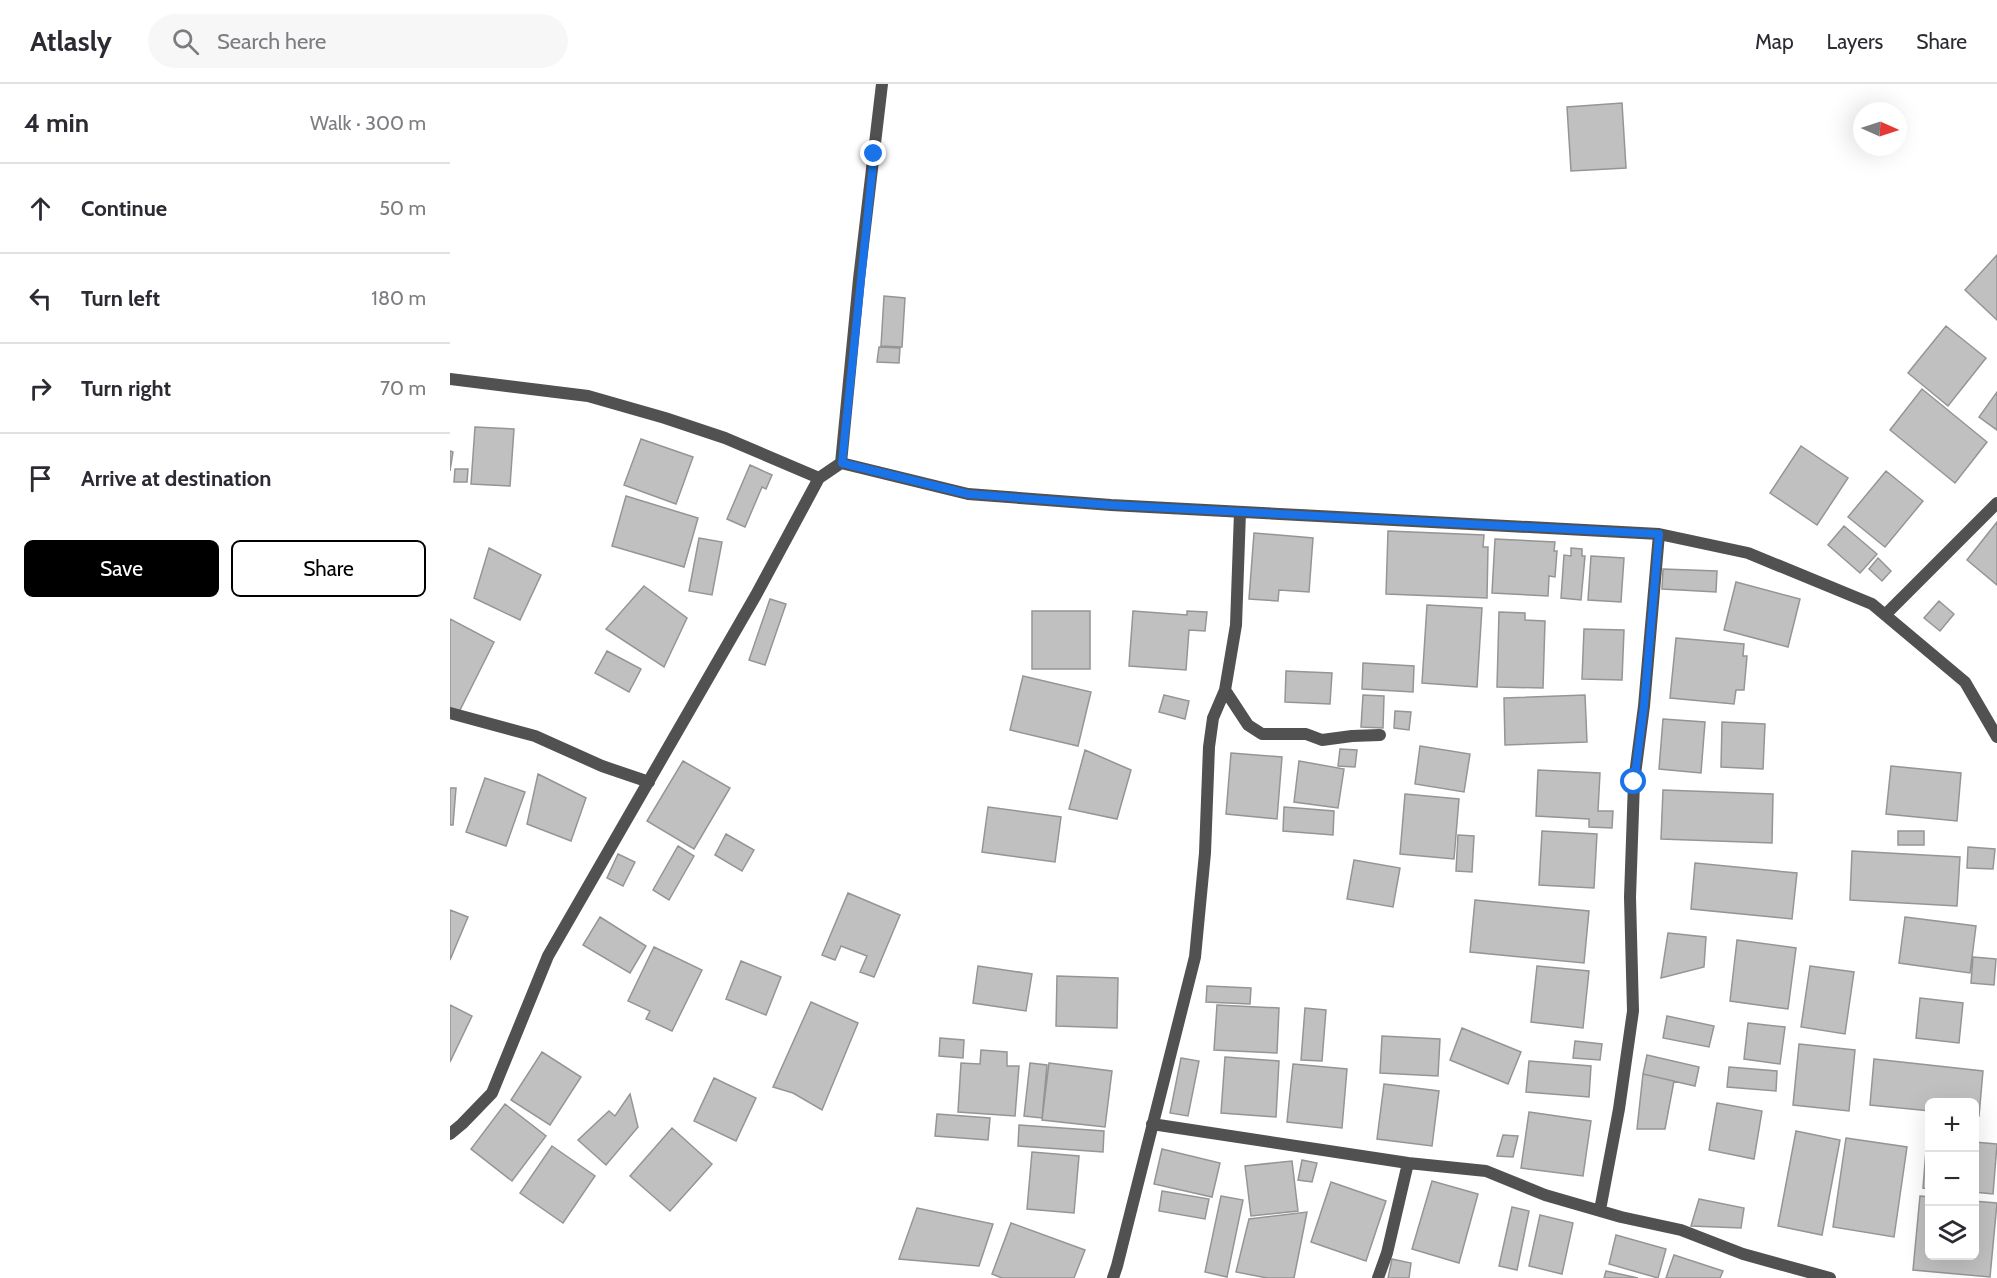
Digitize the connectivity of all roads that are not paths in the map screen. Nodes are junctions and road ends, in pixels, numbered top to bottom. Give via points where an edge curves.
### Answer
1 (882, 84) edge
2 (450, 379) edge
3 (842, 463) junction
4 (819, 478) junction
5 (1997, 503) edge
6 (1240, 512) junction
7 (1659, 534) junction
8 (1886, 615) junction
9 (1225, 690) junction
10 (450, 713) edge
11 (1380, 735) dead end
12 (1997, 737) edge
13 (649, 782) junction
14 (1152, 1124) junction
15 (450, 1134) edge
16 (1408, 1163) junction
17 (1600, 1210) junction
18 (1113, 1278) edge
19 (1378, 1278) edge
20 (1830, 1278) edge

1 - 3 street
2 - 4 street via 588,396 725,438
3 - 4 street
3 - 6 street via 968,494
4 - 13 street
5 - 8 street
6 - 7 street
6 - 9 street via 1236,625
7 - 8 street via 1748,553 1872,604
7 - 17 street via 1634,782 1630,897 1633,1011
8 - 12 street via 1965,682
9 - 11 street via 1248,725 1262,734 1306,734 1322,740
9 - 14 street via 1214,718 1209,747 1205,853 1195,957
10 - 13 street via 536,736
13 - 15 street via 548,956 492,1094
14 - 16 street
14 - 18 street
16 - 17 street via 1486,1171 1545,1195
16 - 19 street
17 - 20 street via 1681,1230 1743,1254

